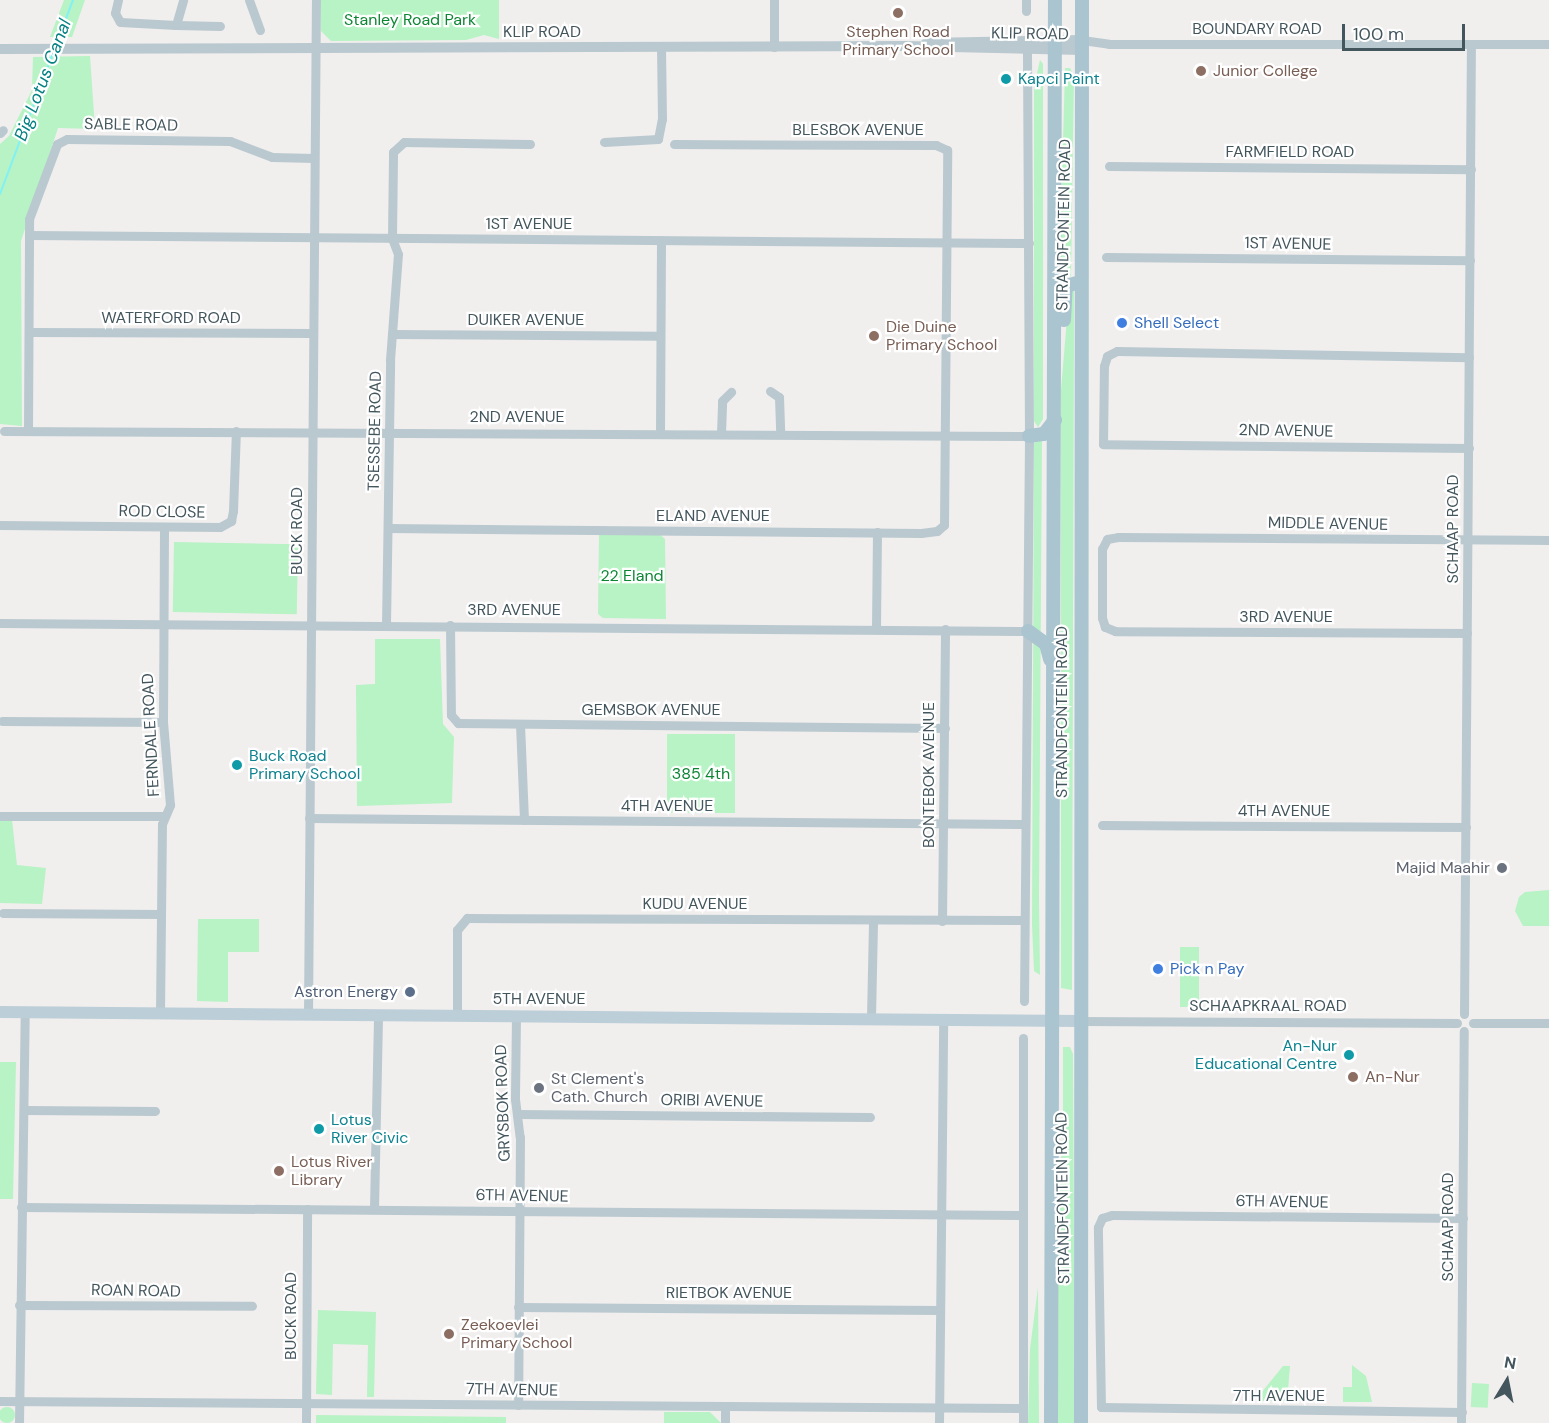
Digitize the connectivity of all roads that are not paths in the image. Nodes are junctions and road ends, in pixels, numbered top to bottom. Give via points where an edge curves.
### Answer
1 (118, 0) edge
2 (183, 0) edge
3 (249, 0) edge
4 (316, 0) edge
5 (774, 0) edge
6 (1026, 0) edge
7 (1054, 0) edge
8 (1082, 0) edge
9 (1026, 11) dead end
10 (176, 25) junction
11 (220, 26) dead end
12 (260, 30) dead end
13 (992, 44) junction
14 (1549, 44) edge
15 (1055, 45) junction
16 (1082, 45) junction
17 (1471, 45) junction
18 (661, 47) junction
19 (774, 47) junction
20 (0, 49) edge
21 (316, 49) junction
22 (1027, 49) junction
23 (604, 142) dead end
24 (530, 144) dead end
25 (674, 144) dead end
26 (314, 158) junction
27 (1109, 166) dead end
28 (1471, 169) junction
29 (29, 235) junction
30 (313, 238) junction
31 (392, 238) junction
32 (661, 240) junction
33 (949, 242) junction
34 (1029, 243) junction
35 (1106, 257) dead end
36 (1470, 260) junction
37 (1080, 282) junction
38 (29, 332) junction
39 (313, 333) junction
40 (392, 334) junction
41 (660, 336) junction
42 (1469, 357) junction
43 (770, 391) dead end
44 (731, 392) dead end
45 (1055, 405) junction
46 (1055, 420) junction
47 (4, 431) dead end
48 (28, 431) junction
49 (236, 431) junction
50 (312, 431) junction
51 (390, 432) junction
52 (660, 433) junction
53 (721, 434) junction
54 (780, 434) junction
55 (948, 435) junction
56 (1029, 436) junction
57 (1468, 448) junction
58 (0, 525) edge
59 (164, 527) junction
60 (388, 528) junction
61 (877, 532) junction
62 (1549, 540) edge
63 (1468, 541) junction
64 (0, 623) edge
65 (163, 623) junction
66 (311, 624) junction
67 (386, 625) junction
68 (450, 625) junction
69 (1106, 627) joint
70 (876, 628) junction
71 (945, 629) junction
72 (1028, 631) junction
73 (1467, 633) junction
74 (1054, 675) junction
75 (2, 721) dead end
76 (163, 722) junction
77 (520, 724) junction
78 (945, 728) junction
79 (0, 816) edge
80 (164, 816) junction
81 (309, 818) junction
82 (524, 820) junction
83 (944, 823) junction
84 (1024, 824) junction
85 (1102, 825) dead end
86 (1466, 826) junction
87 (3, 914) dead end
88 (161, 914) junction
89 (1024, 920) junction
90 (873, 921) junction
91 (942, 921) junction
92 (1024, 1001) dead end
93 (0, 1012) edge
94 (25, 1012) junction
95 (160, 1013) junction
96 (308, 1014) junction
97 (1464, 1014) junction
98 (378, 1015) junction
99 (516, 1015) junction
100 (457, 1016) junction
101 (871, 1018) junction
102 (943, 1019) junction
103 (1053, 1021) junction
104 (1078, 1021) junction
105 (1456, 1023) junction
106 (1473, 1023) junction
107 (1549, 1023) edge
108 (1464, 1031) junction
109 (1023, 1038) dead end
110 (24, 1110) junction
111 (155, 1112) dead end
112 (518, 1114) junction
113 (870, 1118) dead end
114 (21, 1207) junction
115 (307, 1209) junction
116 (374, 1209) junction
117 (519, 1210) junction
118 (940, 1215) junction
119 (1023, 1215) junction
120 (1463, 1218) junction
121 (20, 1305) junction
122 (252, 1306) dead end
123 (518, 1307) junction
124 (939, 1310) junction
125 (0, 1401) edge
126 (19, 1401) junction
127 (306, 1403) junction
128 (1099, 1404) joint
129 (518, 1405) junction
130 (725, 1407) junction
131 (939, 1408) junction
132 (1023, 1408) junction
133 (1462, 1412) junction
134 (19, 1423) edge
135 (306, 1423) edge
136 (725, 1423) edge
137 (939, 1423) edge
138 (1023, 1423) edge
139 (1050, 1423) edge
140 (1081, 1423) edge
141 (1461, 1423) edge

1 - 10 street via 115,13 120,22
2 - 10 street
3 - 12 street
4 - 21 street, BUCK ROAD
5 - 19 street
6 - 9 street
7 - 15 main road, STRANDFONTEIN ROAD
8 - 16 main road, STRANDFONTEIN ROAD
10 - 11 street
13 - 15 street, KLIP ROAD
13 - 19 street, KLIP ROAD
13 - 22 street, KLIP ROAD
14 - 17 street, BOUNDARY ROAD
15 - 16 street, KLIP ROAD
15 - 22 street, KLIP ROAD
15 - 45 main road, STRANDFONTEIN ROAD
16 - 17 street, BOUNDARY ROAD
16 - 37 main road, STRANDFONTEIN ROAD
17 - 28 street, SCHAAP ROAD
18 - 19 street, KLIP ROAD
18 - 21 street, KLIP ROAD
18 - 23 street via 662,128 654,142
20 - 21 street, KLIP ROAD
21 - 26 street, BUCK ROAD
22 - 34 street, STRANDFONTEIN ROAD
24 - 31 street via 400,143 392,156
25 - 33 street, BLESBOK AVENUE via 942,147 950,156
26 - 29 street, SABLE ROAD via 272,157 230,141 61,140 32,208
26 - 30 street, BUCK ROAD
27 - 28 street, FARMFIELD ROAD
28 - 36 street, SCHAAP ROAD
29 - 30 street, 1ST AVENUE
29 - 38 street, SABLE ROAD
30 - 31 street, 1ST AVENUE
30 - 39 street, BUCK ROAD
31 - 32 street, 1ST AVENUE
31 - 40 street, TSESSEBE ROAD via 398,254
32 - 33 street, 1ST AVENUE
32 - 41 street
33 - 34 street, 1ST AVENUE
33 - 55 street, BLESBOK AVENUE
34 - 56 street, STRANDFONTEIN ROAD
35 - 36 street, 1ST AVENUE
36 - 42 street, SCHAAP ROAD
37 - 45 main road via 1069,284 1065,290
37 - 104 main road, STRANDFONTEIN ROAD
38 - 39 street, WATERFORD ROAD
38 - 48 street, SABLE ROAD
39 - 50 street, BUCK ROAD
40 - 41 street, DUIKER AVENUE
40 - 51 street, TSESSEBE ROAD
41 - 52 street
42 - 57 street, SCHAAP ROAD
42 - 57 street, 2ND AVENUE via 1113,352 1104,366 1103,444
43 - 54 street via 779,397
44 - 53 street via 722,401
45 - 46 main road, STRANDFONTEIN ROAD
46 - 56 main road via 1044,434
46 - 74 main road, STRANDFONTEIN ROAD
47 - 48 street, 2ND AVENUE
48 - 49 street, 2ND AVENUE
49 - 50 street, 2ND AVENUE
49 - 59 street, ROD CLOSE via 231,521 220,527
50 - 51 street, 2ND AVENUE
50 - 66 street, BUCK ROAD
51 - 52 street, 2ND AVENUE
51 - 60 street, TSESSEBE ROAD
52 - 53 street, 2ND AVENUE
53 - 54 street, 2ND AVENUE
54 - 55 street, 2ND AVENUE
55 - 56 street, 2ND AVENUE
55 - 61 street, ELAND AVENUE via 945,525 931,532
56 - 72 street, STRANDFONTEIN ROAD
57 - 63 street, SCHAAP ROAD
58 - 59 street, ROD CLOSE
59 - 65 street, FERNDALE ROAD
60 - 61 street, ELAND AVENUE
60 - 67 street, TSESSEBE ROAD
61 - 70 street
62 - 63 street, MIDDLE AVENUE
63 - 69 street, MIDDLE AVENUE via 1107,539 1102,549 1101,611
63 - 73 street, SCHAAP ROAD
64 - 65 street, 3RD AVENUE
65 - 66 street, 3RD AVENUE
65 - 76 street, FERNDALE ROAD
66 - 67 street, 3RD AVENUE
66 - 81 street, BUCK ROAD
67 - 68 street, 3RD AVENUE
68 - 70 street, 3RD AVENUE
68 - 77 street, GEMSBOK AVENUE via 453,719 470,724
69 - 73 street, 3RD AVENUE via 1121,631
70 - 71 street, 3RD AVENUE
71 - 72 street, 3RD AVENUE
71 - 78 street, BONTEBOK AVENUE
72 - 74 main road via 1046,644
72 - 84 street, STRANDFONTEIN ROAD
73 - 86 street, SCHAAP ROAD
74 - 103 main road, STRANDFONTEIN ROAD
75 - 76 street
76 - 80 street, FERNDALE ROAD via 170,805
77 - 78 street, GEMSBOK AVENUE
77 - 82 street
78 - 83 street, BONTEBOK AVENUE
79 - 80 street
80 - 88 street, FERNDALE ROAD
81 - 82 street, 4TH AVENUE
81 - 96 street, BUCK ROAD
82 - 83 street, 4TH AVENUE
83 - 84 street, 4TH AVENUE
83 - 91 street, BONTEBOK AVENUE
84 - 89 street, STRANDFONTEIN ROAD
85 - 86 street, 4TH AVENUE
86 - 97 street, SCHAAP ROAD
87 - 88 street
88 - 95 street, FERNDALE ROAD
89 - 91 street, KUDU AVENUE
89 - 92 street, STRANDFONTEIN ROAD
90 - 91 street, KUDU AVENUE
90 - 100 street, KUDU AVENUE via 467,918 457,930
90 - 101 street
93 - 94 main road, 5TH AVENUE
94 - 95 main road, 5TH AVENUE
94 - 110 street
95 - 96 main road, 5TH AVENUE
96 - 98 main road, 5TH AVENUE
97 - 105 street
97 - 106 street
98 - 100 main road, 5TH AVENUE
98 - 116 street
99 - 100 main road, 5TH AVENUE
99 - 101 main road, 5TH AVENUE
99 - 112 street, GRYSBOK ROAD
101 - 102 main road, 5TH AVENUE
102 - 103 main road, 5TH AVENUE
102 - 118 street
103 - 104 main road, 5TH AVENUE
103 - 139 main road, STRANDFONTEIN ROAD
104 - 105 street, SCHAAPKRAAL ROAD
104 - 140 main road, STRANDFONTEIN ROAD
105 - 108 street
106 - 107 street
106 - 108 street
108 - 120 street, SCHAAP ROAD
109 - 119 street
110 - 111 street
110 - 114 street
112 - 113 street, ORIBI AVENUE
112 - 117 street, GRYSBOK ROAD
114 - 115 street, 6TH AVENUE
114 - 121 street
115 - 116 street, 6TH AVENUE
115 - 127 street, BUCK ROAD
116 - 117 street, 6TH AVENUE
117 - 118 street, 6TH AVENUE
117 - 123 street, GRYSBOK ROAD
118 - 119 street, 6TH AVENUE
118 - 124 street
119 - 132 street
120 - 128 street, 6TH AVENUE via 1102,1218 1098,1227
120 - 133 street, SCHAAP ROAD
121 - 122 street, ROAN ROAD
121 - 126 street
123 - 124 street, RIETBOK AVENUE
123 - 129 street, GRYSBOK ROAD
124 - 131 street
125 - 126 street, 7TH AVENUE
126 - 127 street, 7TH AVENUE
126 - 134 street
127 - 129 street, 7TH AVENUE
127 - 135 street, BUCK ROAD
128 - 133 street, 7TH AVENUE via 1108,1410
129 - 130 street, 7TH AVENUE
130 - 131 street, 7TH AVENUE
130 - 136 street
131 - 132 street, 7TH AVENUE
131 - 137 street
132 - 138 street
133 - 141 street, SCHAAP ROAD

